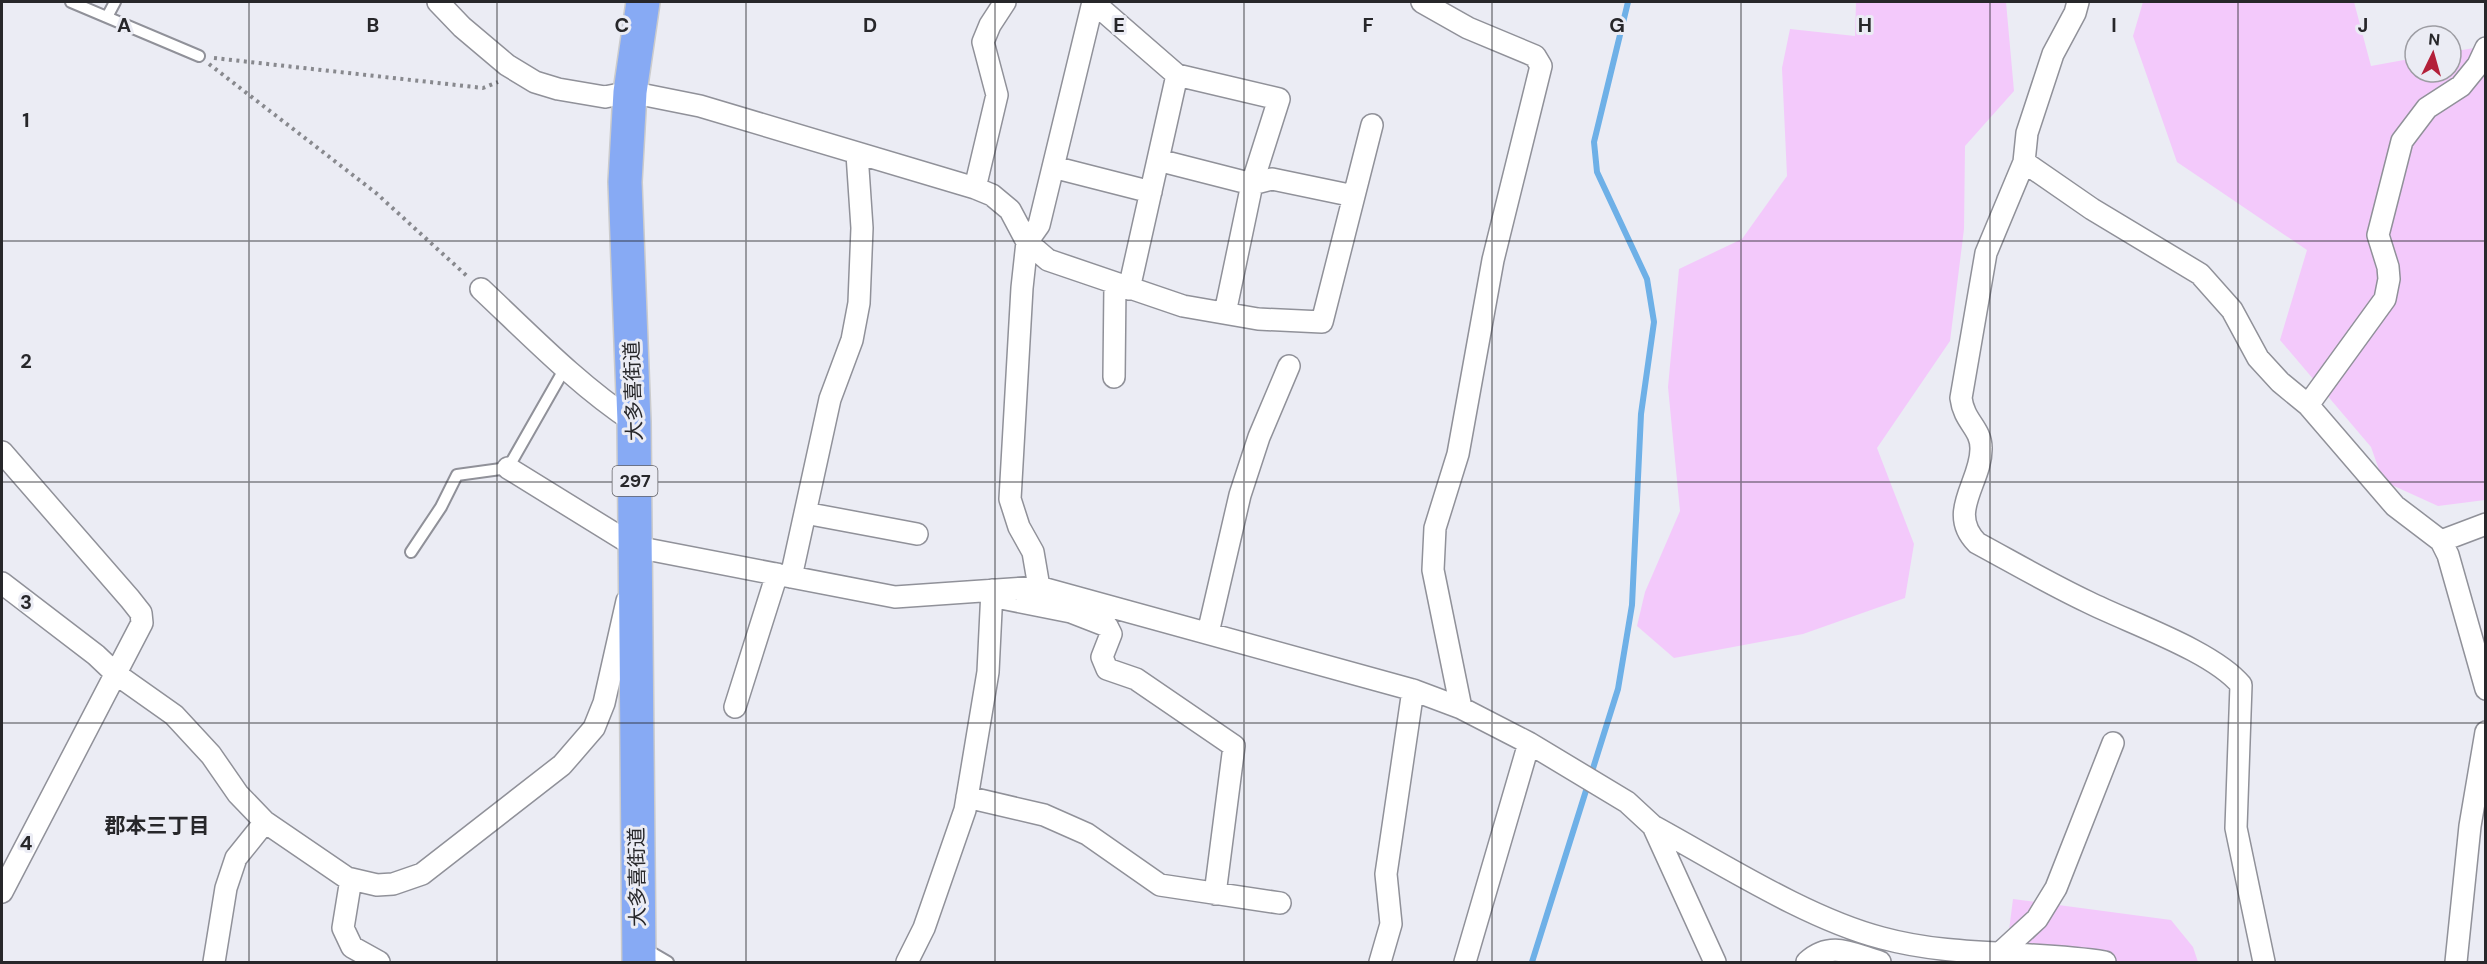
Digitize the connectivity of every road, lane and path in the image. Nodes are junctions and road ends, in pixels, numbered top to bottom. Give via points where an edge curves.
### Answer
1 (71, 2) edge
2 (115, 2) edge
3 (438, 2) edge
4 (643, 2) edge
5 (1005, 2) edge
6 (1422, 2) edge
7 (2078, 2) edge
8 (107, 17) junction
9 (2486, 48) edge
10 (199, 56) junction
11 (518, 71) junction
12 (1177, 75) junction
13 (630, 92) junction
14 (1372, 125) dead end
15 (857, 154) junction
16 (1158, 160) junction
17 (2024, 162) junction
18 (1053, 167) junction
19 (1252, 184) junction
20 (975, 188) junction
21 (1151, 192) junction
22 (1354, 196) junction
23 (1027, 242) junction
24 (1122, 286) junction
25 (481, 289) joint
26 (1225, 313) junction
27 (1289, 366) dead end
28 (565, 368) junction
29 (1114, 378) dead end
30 (2308, 405) junction
31 (634, 422) junction
32 (2, 452) edge
33 (508, 468) junction
34 (805, 513) junction
35 (2486, 524) edge
36 (917, 534) dead end
37 (2441, 541) junction
38 (636, 547) junction
39 (411, 552) dead end
40 (784, 576) junction
41 (636, 581) junction
42 (2, 583) edge
43 (1039, 587) junction
44 (992, 593) junction
45 (1208, 633) junction
46 (116, 674) junction
47 (2486, 689) edge
48 (1413, 690) junction
49 (735, 707) dead end
50 (1461, 708) junction
51 (2486, 732) edge
52 (1529, 743) junction
53 (2113, 743) dead end
54 (967, 797) junction
55 (265, 822) junction
56 (1653, 826) junction
57 (4, 879) edge
58 (351, 879) junction
59 (1215, 894) junction
60 (1280, 903) dead end
61 (2000, 953) junction
62 (638, 954) edge
63 (1858, 959) edge
64 (214, 963) edge
65 (380, 963) edge
66 (668, 963) edge
67 (908, 963) edge
68 (1380, 963) edge
69 (1465, 963) edge
70 (1715, 963) edge
71 (1807, 963) edge
72 (1880, 963) edge
73 (2104, 963) edge
74 (2264, 963) edge
75 (2456, 963) edge

1 - 8 lane
2 - 8 lane
3 - 11 street via 462,27
4 - 13 highway, 大多喜街道 / 297
5 - 20 street via 983,42 997,95
6 - 50 street via 1468,28 1535,56 1541,66 1493,260 1458,454 1435,528 1433,570
7 - 17 street via 2053,54 2027,133
8 - 10 lane
9 - 30 street via 2461,86 2427,108 2403,141 2378,234 2388,267 2385,299
10 - 11 path via 483,88
10 - 25 path via 376,193
11 - 13 street via 535,82 558,89 605,97
12 - 16 street
12 - 18 street via 1093,2
12 - 19 street via 1279,99
13 - 15 street via 759,122
13 - 31 highway, 大多喜街道 / 297 via 625,182
14 - 22 street
15 - 20 street
15 - 34 street via 862,228 859,303 852,340 830,399
16 - 19 street
16 - 21 street
17 - 30 street via 2199,274 2232,310 2258,358
17 - 74 street via 1986,253 1961,398 1963,412 1980,435 1982,450 1964,520 1977,543 2086,601 2210,659 2241,685 2236,828
18 - 21 street
18 - 23 street via 1039,225
19 - 22 street via 1272,179
19 - 26 street
20 - 23 street via 992,195 1010,210
21 - 24 street
22 - 26 street via 1322,322
23 - 24 street via 1048,260
23 - 43 street via 1010,499 1033,552
24 - 26 street via 1183,306
24 - 29 street
25 - 28 street
27 - 45 street via 1240,495
28 - 31 street
28 - 33 lane
30 - 37 street via 2395,506
31 - 38 highway, 大多喜街道 / 297
32 - 46 street via 141,613 142,623
33 - 38 street
33 - 39 lane via 457,475
34 - 36 street
34 - 40 street
35 - 37 street
37 - 47 street
38 - 40 street
38 - 41 highway, 大多喜街道 / 297
40 - 44 street via 895,597
40 - 49 street
41 - 58 street via 627,600 604,703 594,728 562,765 422,874 385,885
41 - 62 highway, 大多喜街道 / 297
42 - 46 street
43 - 44 street
43 - 45 street
44 - 54 street via 988,672
44 - 59 street via 1071,612 1107,626 1111,634 1102,657 1107,669 1136,679 1234,746
45 - 48 street
46 - 55 street via 174,715
46 - 57 street
48 - 50 street
48 - 68 street via 1386,874 1391,924
50 - 52 street
51 - 75 street via 2469,836
52 - 56 street via 1627,802
52 - 69 street
53 - 61 street via 2056,888 2037,919
54 - 59 street via 1044,815 1087,834 1160,885
54 - 67 street via 924,928
55 - 58 street
55 - 64 street via 236,858 226,888
56 - 61 street via 1811,910 1881,938 1935,948
56 - 70 street
58 - 65 street via 343,928 352,947
59 - 60 street
61 - 73 street
62 - 66 lane
63 - 71 street via 1837,950 1818,952
63 - 72 street

